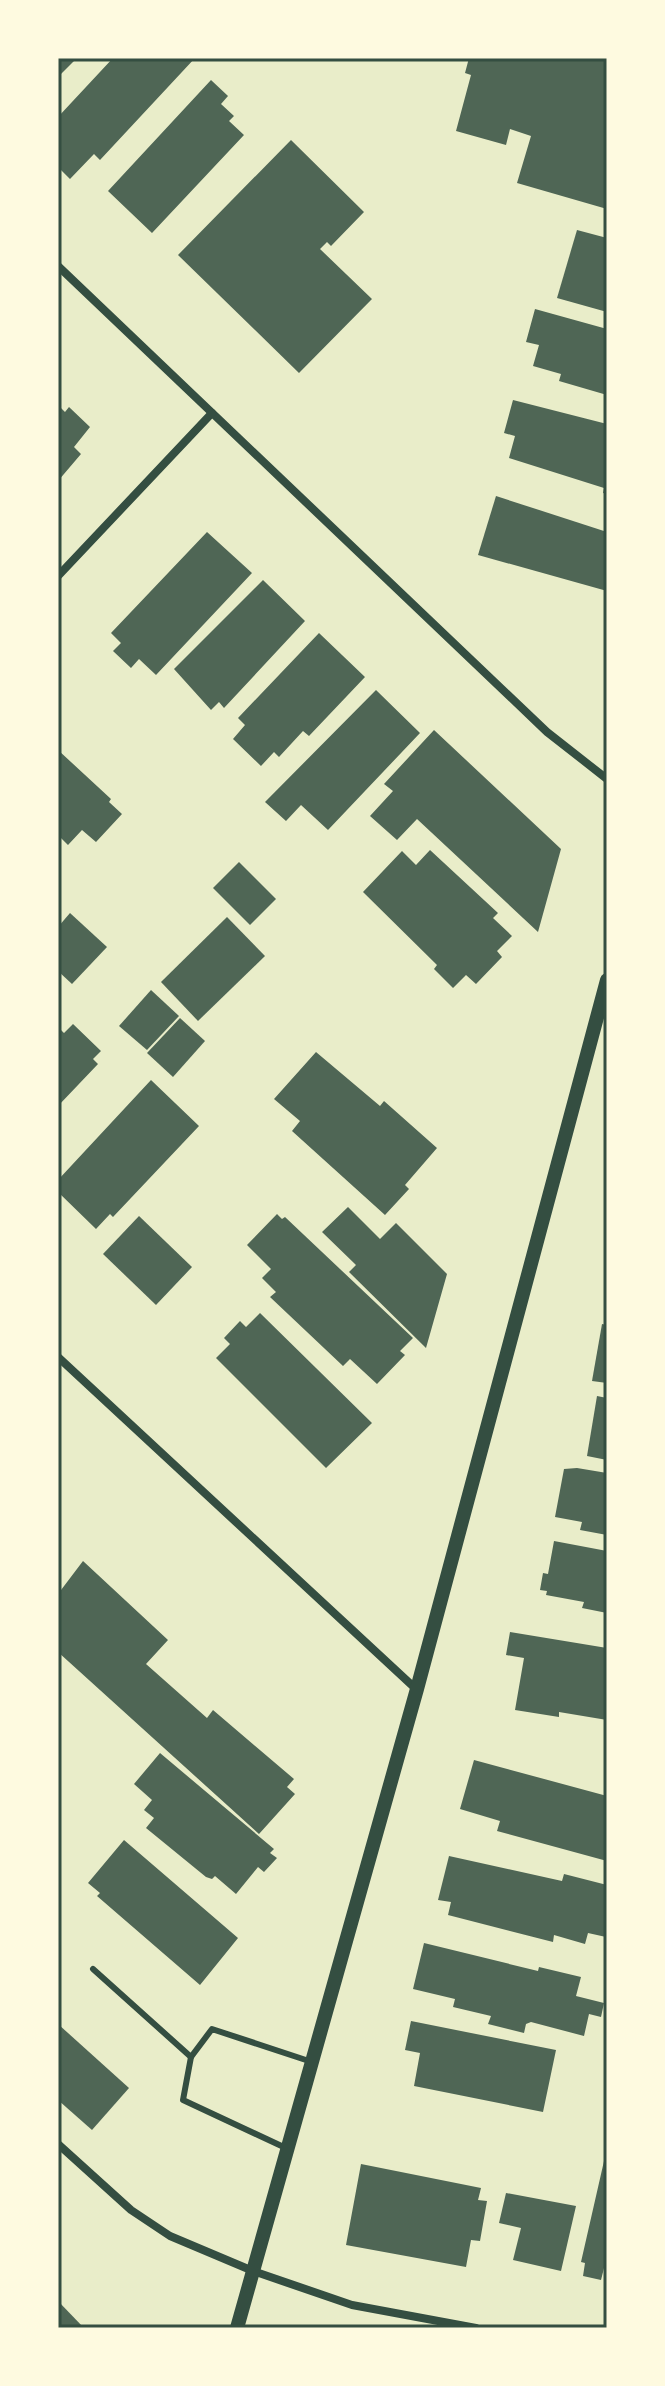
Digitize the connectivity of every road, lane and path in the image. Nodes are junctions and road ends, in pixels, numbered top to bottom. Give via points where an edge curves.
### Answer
1 (58, 266) edge
2 (212, 413) junction
3 (58, 576) edge
4 (607, 779) edge
5 (607, 980) edge
6 (58, 1357) edge
7 (417, 1689) junction
8 (93, 1969) dead end
9 (191, 2057) junction
10 (312, 2062) junction
11 (58, 2144) edge
12 (288, 2149) junction
13 (253, 2271) junction
14 (237, 2328) edge
15 (476, 2328) edge

1 - 2 street
2 - 3 street
2 - 4 street via 547,732
5 - 7 street
6 - 7 street
7 - 10 street
8 - 9 lane
9 - 10 lane via 212,2029
9 - 12 lane via 183,2100
10 - 12 street
11 - 13 street via 131,2210 170,2236
12 - 13 street
13 - 14 street
13 - 15 street via 352,2305

